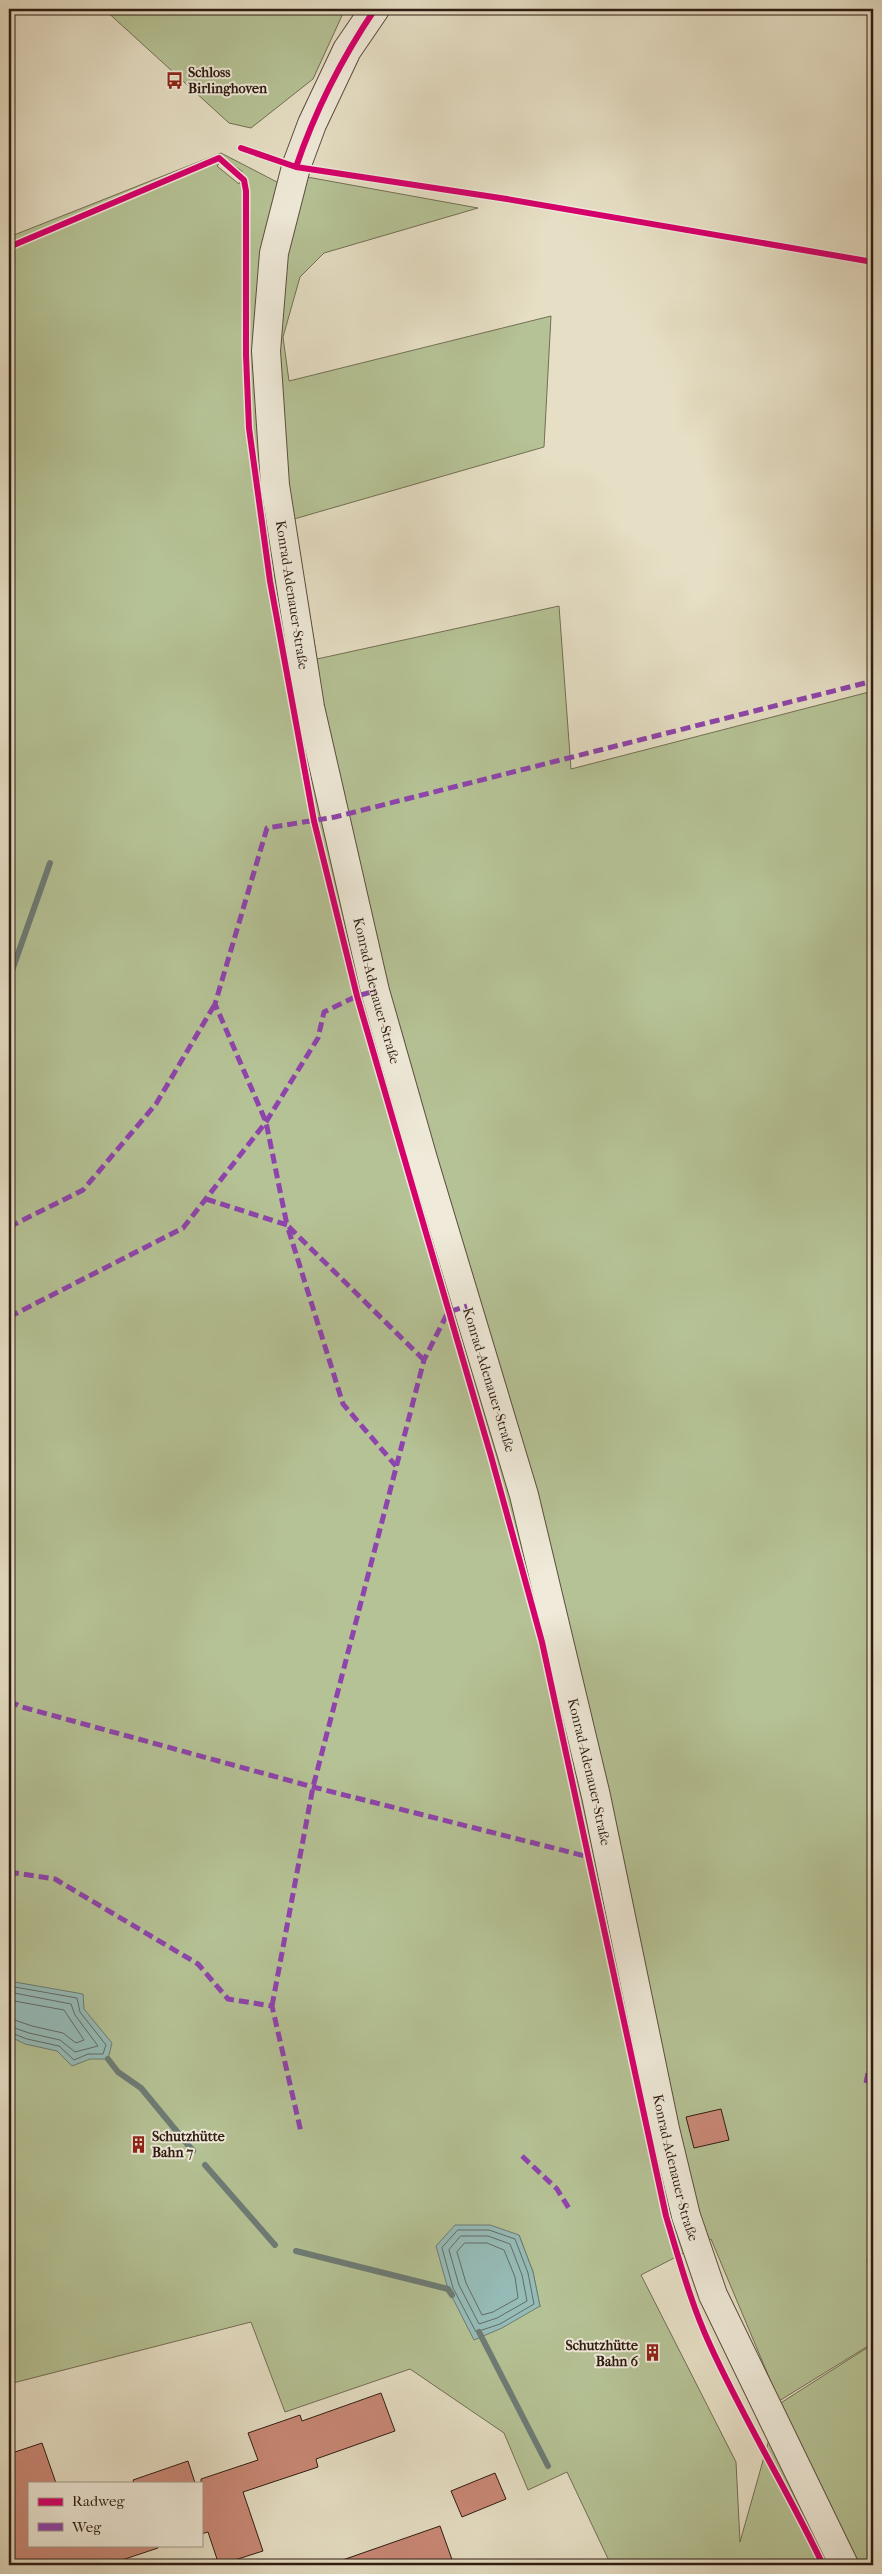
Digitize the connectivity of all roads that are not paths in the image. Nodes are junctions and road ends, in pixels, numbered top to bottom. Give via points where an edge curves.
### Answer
1 (375, 9) edge
2 (844, 2565) edge

1 - 2 street, Konrad-Adenauer-Straße via 347,50 312,124 296,167 274,253 266,351 274,466 310,707 376,991 524,1496 596,1796 686,2216 712,2295

